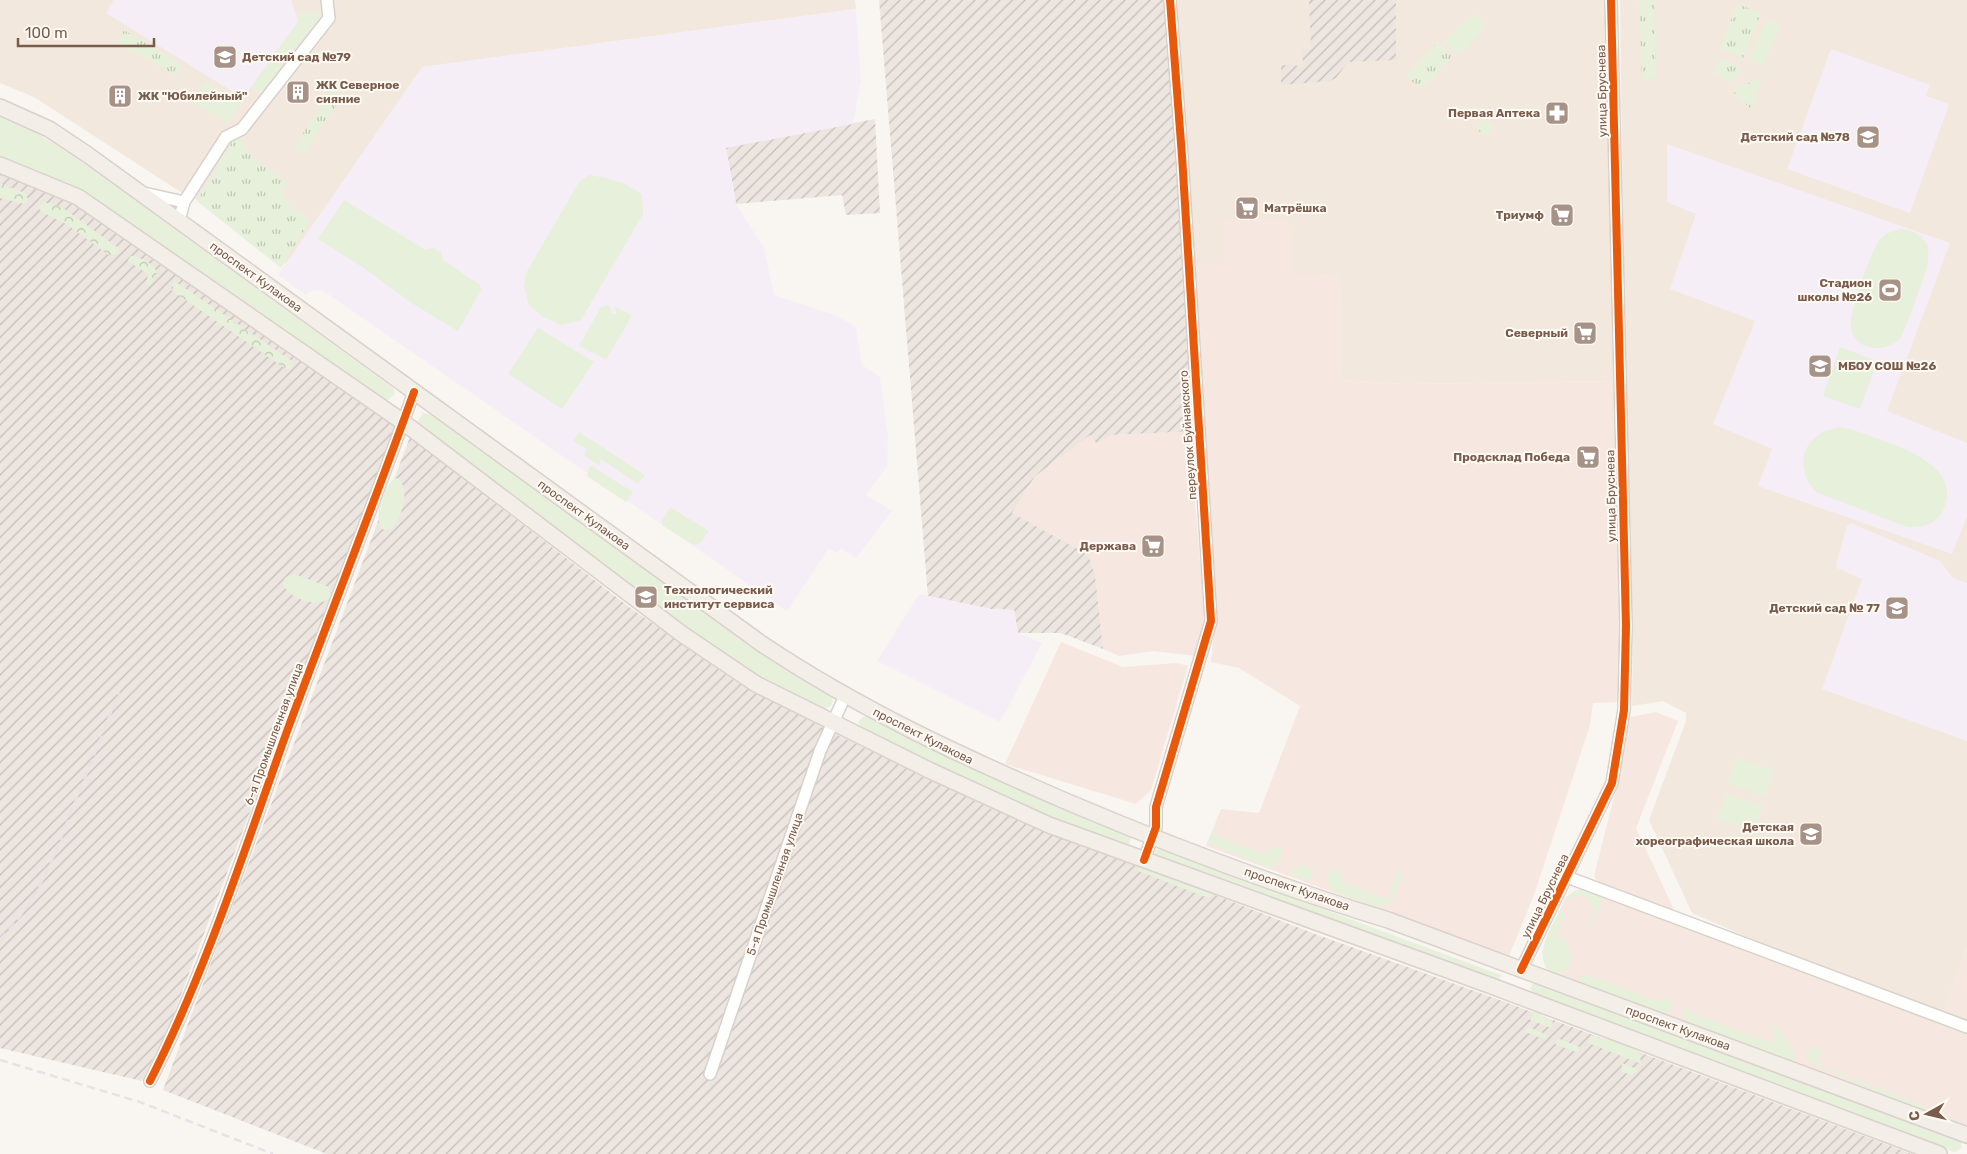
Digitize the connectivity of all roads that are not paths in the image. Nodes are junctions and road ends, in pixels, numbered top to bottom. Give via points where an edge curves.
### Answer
1 (327, 0) edge
2 (1170, 0) edge
3 (1611, 0) edge
4 (0, 106) edge
5 (0, 165) edge
6 (139, 192) junction
7 (184, 202) junction
8 (179, 221) junction
9 (414, 392) junction
10 (403, 422) junction
11 (845, 696) junction
12 (832, 722) junction
13 (1153, 837) junction
14 (1144, 860) junction
15 (1567, 877) junction
16 (1521, 970) junction
17 (1511, 994) junction
18 (1967, 1027) edge
19 (710, 1074) dead end
20 (150, 1082) dead end
21 (1967, 1135) edge
22 (1939, 1154) edge

1 - 7 street via 329,18 242,129 226,137
2 - 13 street, переулок Буйнакского via 1211,620 1156,807
3 - 15 street, улица Бруснева via 1626,626 1625,706 1612,783
4 - 6 main road, проспект Кулакова via 49,129
5 - 10 main road, проспект Кулакова via 78,197
6 - 7 street
6 - 8 main road, проспект Кулакова
7 - 8 street
8 - 9 main road, проспект Кулакова
9 - 10 street, 6-я Промышленная улица
9 - 11 main road, проспект Кулакова via 757,640
10 - 12 main road, проспект Кулакова via 682,634 756,684
10 - 20 street, 6-я Промышленная улица via 226,900 178,1025
11 - 12 street, 5-я Промышленная улица
11 - 13 main road, проспект Кулакова via 976,763
12 - 14 main road, проспект Кулакова via 1013,810
12 - 19 street, 5-я Промышленная улица
13 - 14 street, переулок Буйнакского
13 - 16 main road, проспект Кулакова
14 - 17 main road, проспект Кулакова
15 - 16 street, улица Бруснева
15 - 18 street
16 - 17 main road
16 - 21 main road, проспект Кулакова
17 - 22 main road, проспект Кулакова

